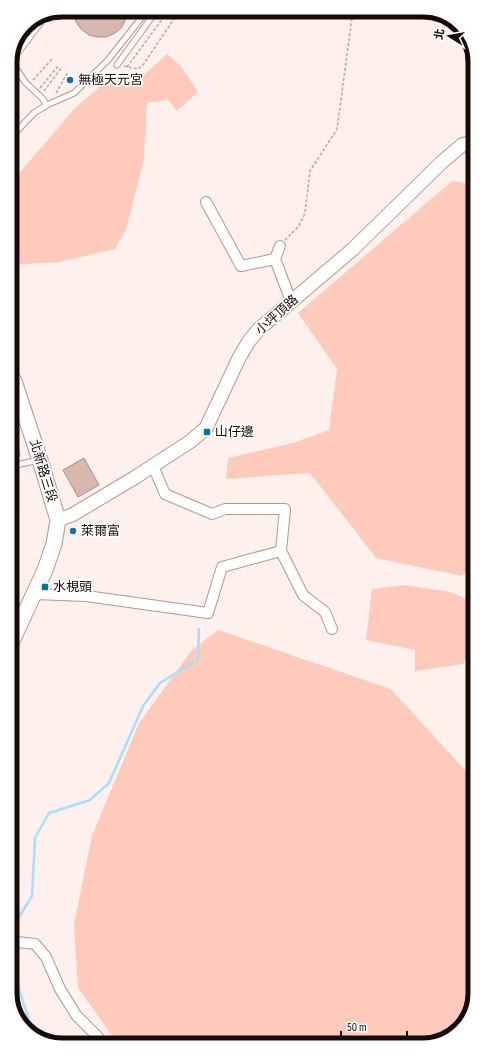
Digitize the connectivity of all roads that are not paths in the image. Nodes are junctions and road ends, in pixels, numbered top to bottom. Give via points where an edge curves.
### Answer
1 (142, 17) edge
2 (152, 17) edge
3 (41, 23) edge
4 (19, 52) edge
5 (117, 65) dead end
6 (17, 70) edge
7 (47, 105) junction
8 (17, 131) edge
9 (468, 143) edge
10 (206, 202) dead end
11 (280, 246) road end
12 (275, 259) junction
13 (291, 301) junction
14 (17, 390) edge
15 (40, 460) junction
16 (17, 465) edge
17 (153, 466) junction
18 (58, 520) junction
19 (281, 551) junction
20 (34, 594) junction
21 (17, 630) edge
22 (332, 630) dead end
23 (17, 943) edge
24 (99, 1038) edge

1 - 7 lane via 108,60 74,92
2 - 5 lane
3 - 4 lane
6 - 7 lane
7 - 8 lane via 34,113
9 - 13 street, 小坪頂路 via 462,145 442,162 353,249
10 - 12 street via 241,266
11 - 12 street
12 - 13 street
13 - 17 street, 小坪頂路 via 249,341 206,428
14 - 15 main road, 北新路三段
15 - 16 lane
15 - 18 main road, 北新路三段
17 - 18 street, 小坪頂路 via 72,515
17 - 19 street via 165,494 212,514 225,509 285,510
18 - 20 main road via 54,544
19 - 20 street via 222,567 208,613 86,596
19 - 22 street via 303,595 325,612
20 - 21 main road
23 - 24 street via 35,944 46,956 60,989 76,1015

